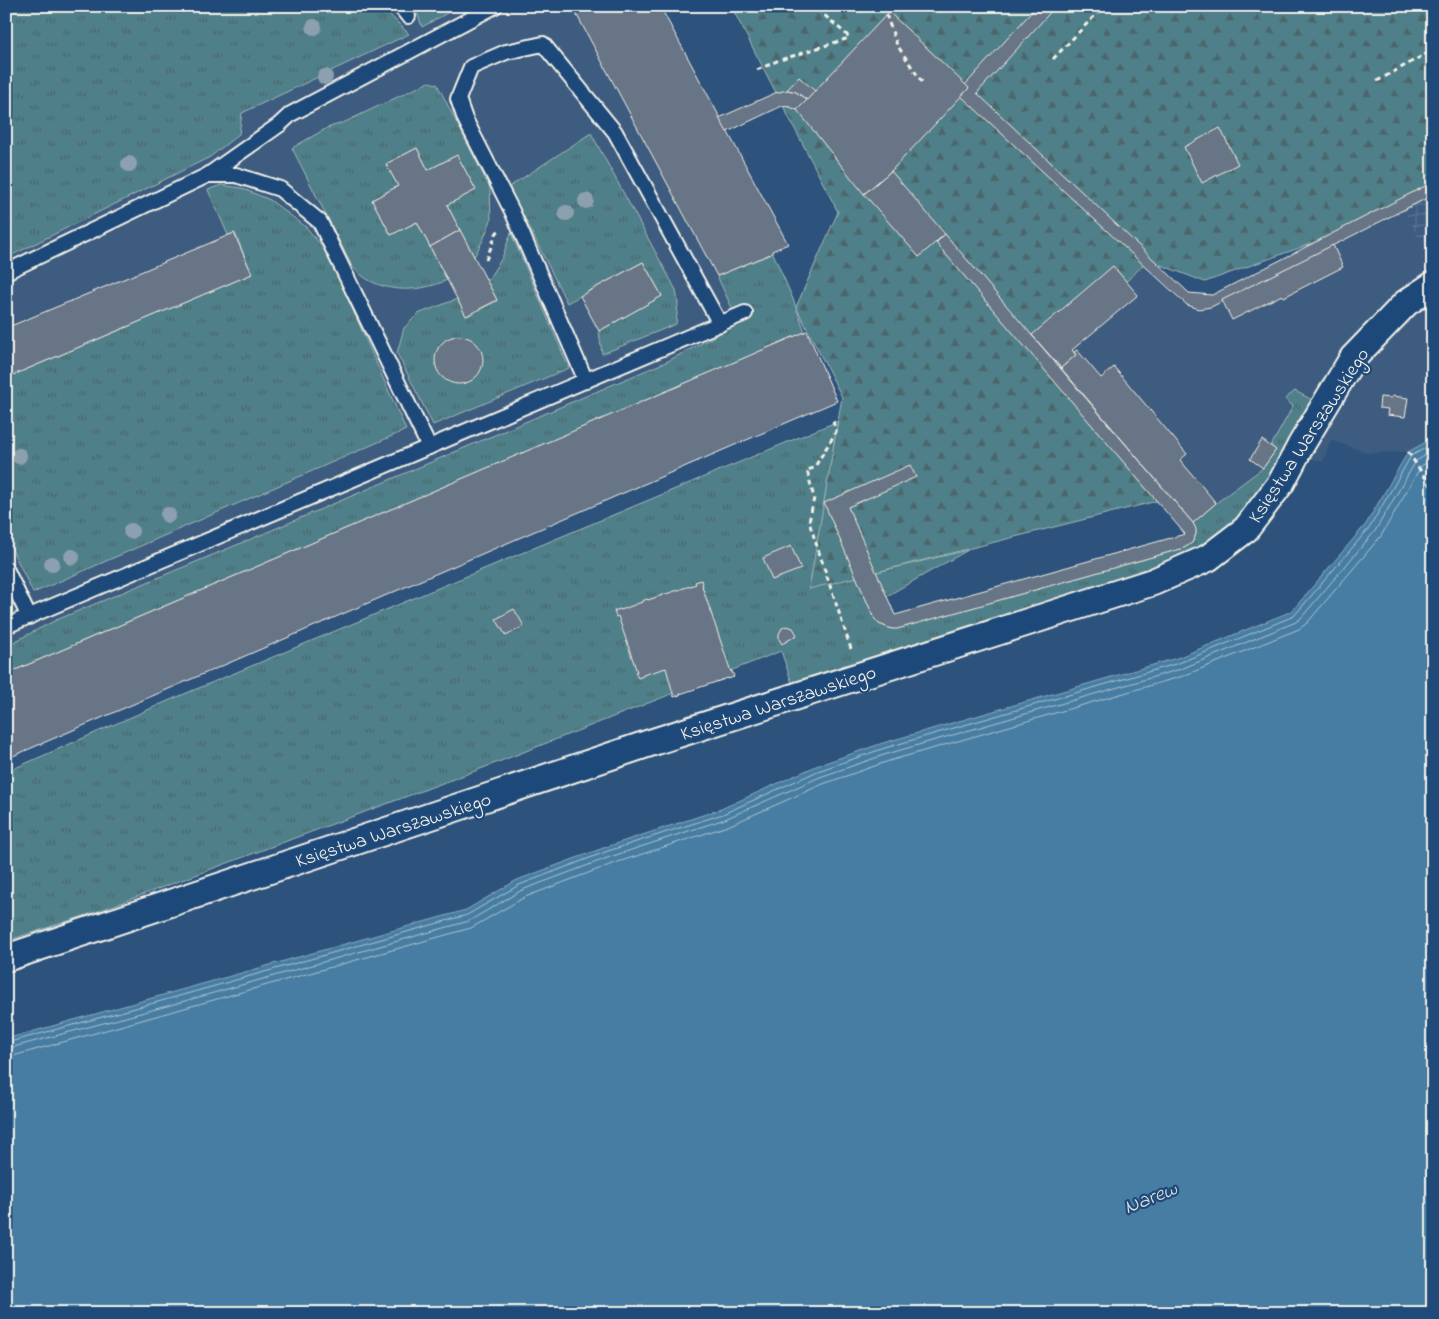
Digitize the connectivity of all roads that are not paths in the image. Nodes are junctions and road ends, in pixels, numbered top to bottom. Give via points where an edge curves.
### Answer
1 (495, 6) edge
2 (208, 176) junction
3 (6, 272) edge
4 (1433, 285) edge
5 (745, 313) dead end
6 (720, 324) junction
7 (586, 381) junction
8 (429, 447) junction
9 (6, 569) edge
10 (29, 617) junction
11 (6, 626) edge
12 (6, 958) edge

1 - 2 lane via 291,114
2 - 3 lane
2 - 8 lane via 236,176 280,189 320,222
4 - 12 street, Księstwa Warszawskiego via 1406,303 1353,358 1281,483 1246,529 1208,558 1154,582 650,743
5 - 6 lane
6 - 7 lane
6 - 7 lane via 615,132 543,44 488,59 471,67 458,99 512,211
7 - 8 lane
8 - 10 lane
9 - 10 lane
10 - 11 lane

